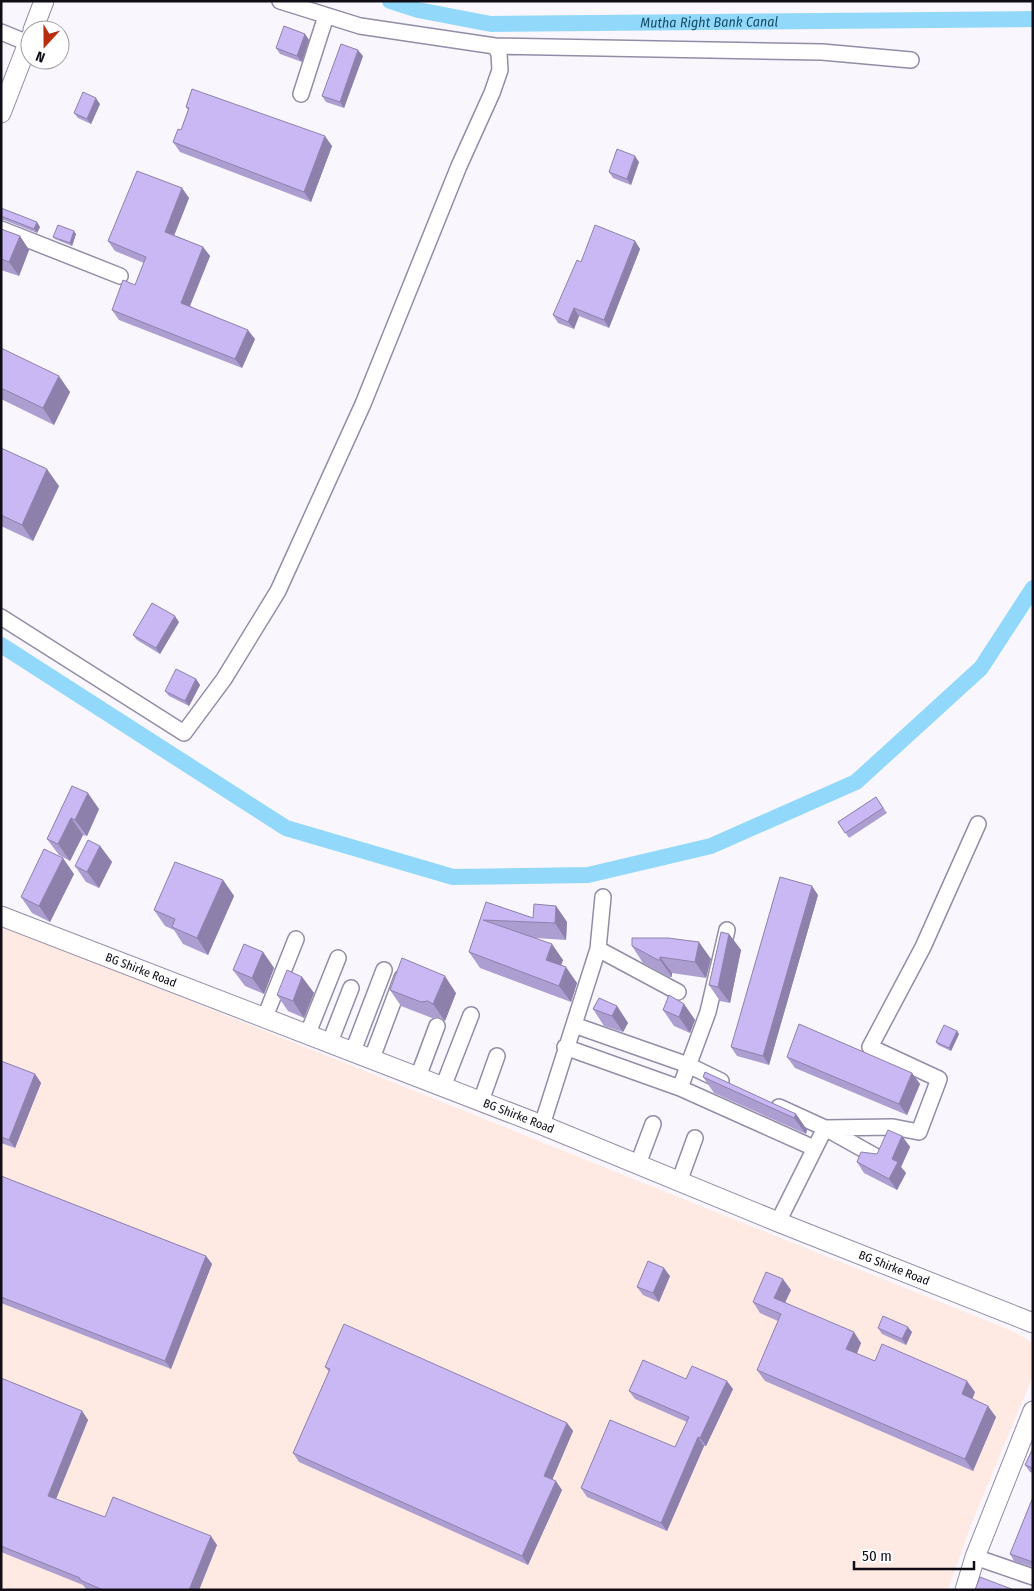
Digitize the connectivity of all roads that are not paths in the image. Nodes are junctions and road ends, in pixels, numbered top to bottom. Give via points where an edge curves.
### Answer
1 (44, 1) edge
2 (280, 1) edge
3 (326, 16) junction
4 (37, 20) edge
5 (1, 32) edge
6 (20, 35) edge
7 (495, 46) junction
8 (910, 60) dead end
9 (20, 63) edge
10 (301, 94) dead end
11 (1, 113) edge
12 (1, 229) edge
13 (120, 276) dead end
14 (1, 617) edge
15 (978, 824) dead end
16 (603, 897) dead end
17 (1, 916) edge
18 (727, 930) dead end
19 (296, 939) dead end
20 (598, 949) junction
21 (338, 958) dead end
22 (384, 970) dead end
23 (404, 973) edge
24 (351, 988) dead end
25 (678, 992) dead end
26 (471, 1015) dead end
27 (265, 1017) junction
28 (574, 1025) junction
29 (437, 1026) dead end
30 (308, 1034) junction
31 (330, 1042) junction
32 (566, 1047) junction
33 (353, 1050) junction
34 (497, 1056) dead end
35 (372, 1058) junction
36 (688, 1065) junction
37 (418, 1077) junction
38 (731, 1085) edge
39 (444, 1087) junction
40 (680, 1088) junction
41 (481, 1101) junction
42 (765, 1101) edge
43 (653, 1124) dead end
44 (542, 1125) junction
45 (825, 1128) junction
46 (696, 1138) dead end
47 (814, 1148) junction
48 (875, 1156) edge
49 (638, 1164) junction
50 (679, 1182) junction
51 (778, 1222) junction
52 (1033, 1323) edge
53 (1033, 1411) edge
54 (975, 1557) junction
55 (1033, 1577) edge
56 (965, 1590) edge

1 - 4 street
2 - 3 street
3 - 7 street via 360,26
3 - 10 street
5 - 6 street
7 - 8 street via 822,52
7 - 14 street via 500,70 492,93 355,422 278,591 224,679 184,733
9 - 11 street
12 - 13 street
15 - 45 street via 924,947 870,1047 940,1079 919,1132 893,1127
16 - 20 street
17 - 27 street, BG Shirke Road
18 - 36 street via 708,1012
19 - 27 street
20 - 25 street
20 - 28 street
21 - 30 street
22 - 33 street
23 - 35 street
24 - 31 street
26 - 39 street
27 - 30 street, BG Shirke Road
28 - 32 street
28 - 36 street
29 - 37 street
30 - 31 street, BG Shirke Road
31 - 33 street, BG Shirke Road
32 - 40 street
32 - 44 street
33 - 35 street, BG Shirke Road
34 - 41 street
35 - 37 street, BG Shirke Road
36 - 38 street
36 - 40 street
37 - 39 street, BG Shirke Road
39 - 41 street, BG Shirke Road
40 - 47 street
41 - 44 street, BG Shirke Road
42 - 45 street
43 - 49 street
44 - 49 street, BG Shirke Road
45 - 47 street
45 - 48 street
46 - 50 street
47 - 51 street
49 - 50 street, BG Shirke Road
50 - 51 street, BG Shirke Road
51 - 52 street, BG Shirke Road
53 - 54 street
54 - 55 street
54 - 56 street

